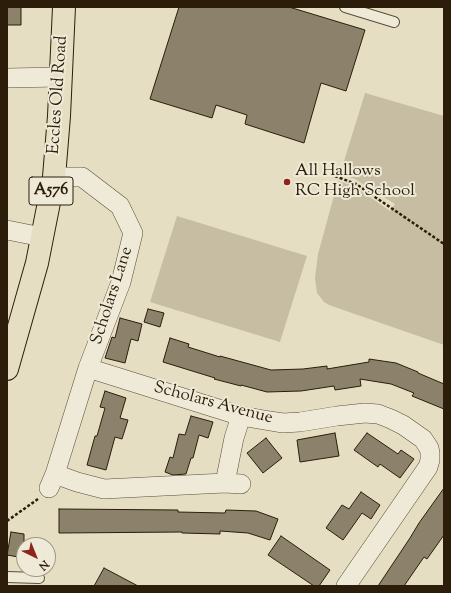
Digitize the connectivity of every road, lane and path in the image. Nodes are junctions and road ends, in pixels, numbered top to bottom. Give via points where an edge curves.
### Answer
1 (64, 7) edge
2 (346, 7) edge
3 (394, 22) dead end
4 (61, 77) junction
5 (7, 78) edge
6 (336, 176) dead end
7 (54, 177) junction
8 (7, 230) edge
9 (42, 237) junction
10 (444, 244) edge
11 (88, 368) junction
12 (7, 369) edge
13 (241, 416) junction
14 (52, 481) junction
15 (7, 521) edge
16 (7, 577) edge
17 (39, 578) dead end
18 (346, 586) edge

1 - 4 main road, Eccles Old Road / A576
2 - 3 lane
4 - 5 street
4 - 7 main road, Eccles Old Road / A576
6 - 10 path via 356,184
7 - 9 main road, Eccles Old Road / A576
7 - 11 street, Scholars Lane via 82,177 120,206 133,233 121,282
8 - 9 street
9 - 12 main road, Eccles Old Road / A576
11 - 13 street, Scholars Avenue
11 - 14 street, Scholars Lane
13 - 14 street via 234,438 233,483 104,489 77,482
13 - 18 street, Scholars Avenue via 283,423 365,413 378,414 403,425 427,443 430,453 428,467
14 - 15 path via 36,501
16 - 17 lane

